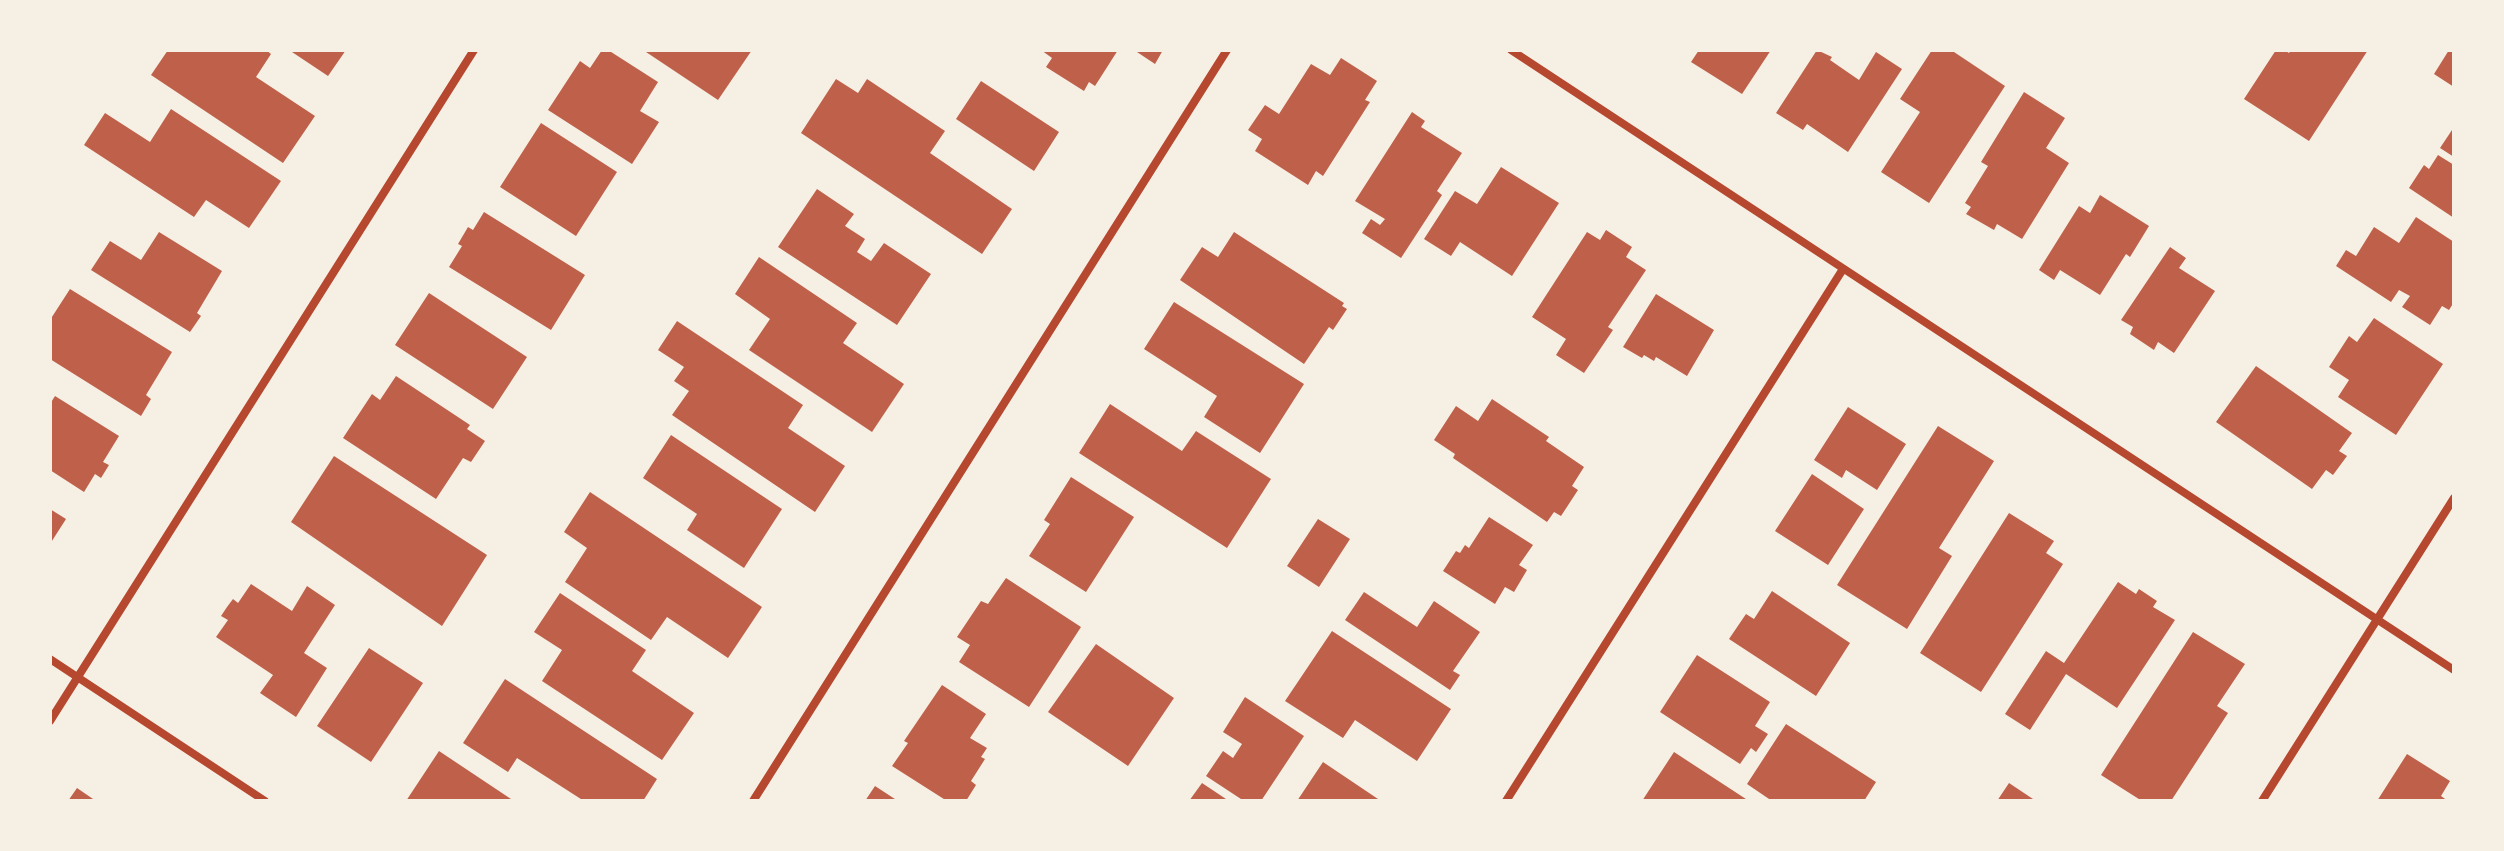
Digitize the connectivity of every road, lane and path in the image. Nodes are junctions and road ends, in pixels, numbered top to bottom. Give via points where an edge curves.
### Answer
1 (474, 50) edge
2 (1227, 50) edge
3 (1511, 50) edge
4 (1843, 269) junction
5 (2454, 498) edge
6 (2377, 619) junction
7 (50, 659) edge
8 (2454, 670) edge
9 (78, 677) junction
10 (50, 721) edge
11 (265, 801) edge
12 (753, 801) edge
13 (1506, 801) edge
14 (2262, 801) edge

1 - 9 street
2 - 12 street
3 - 4 street
4 - 6 street
4 - 13 street
5 - 6 street
6 - 8 street
6 - 14 street
7 - 9 street
9 - 10 street
9 - 11 street

